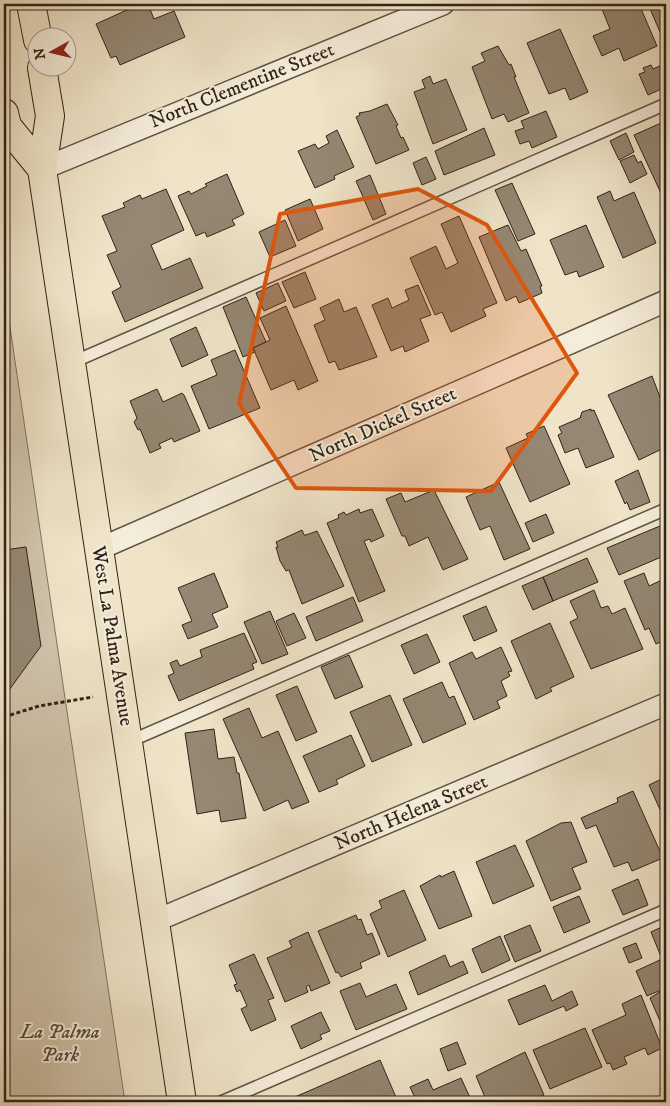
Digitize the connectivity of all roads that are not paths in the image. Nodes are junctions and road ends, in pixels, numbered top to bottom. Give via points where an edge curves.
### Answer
1 (31, 4) edge
2 (443, 4) edge
3 (36, 28) edge
4 (44, 78) edge
5 (666, 104) edge
6 (4, 113) edge
7 (42, 169) junction
8 (666, 301) edge
9 (71, 363) junction
10 (666, 509) edge
11 (99, 549) junction
12 (666, 704) edge
13 (128, 742) junction
14 (666, 910) edge
15 (155, 921) junction
16 (182, 1102) edge
17 (221, 1102) edge

1 - 3 main road
2 - 7 street, North Clementine Street
4 - 7 main road, West La Palma Avenue via 50,116
5 - 9 lane
6 - 7 main road via 7,126
7 - 9 main road, West La Palma Avenue
8 - 11 street, North Dickel Street
9 - 11 main road, West La Palma Avenue
10 - 13 lane
11 - 13 main road, West La Palma Avenue
12 - 15 street, North Helena Street
13 - 15 main road, West La Palma Avenue
14 - 17 lane
15 - 16 main road, West La Palma Avenue

